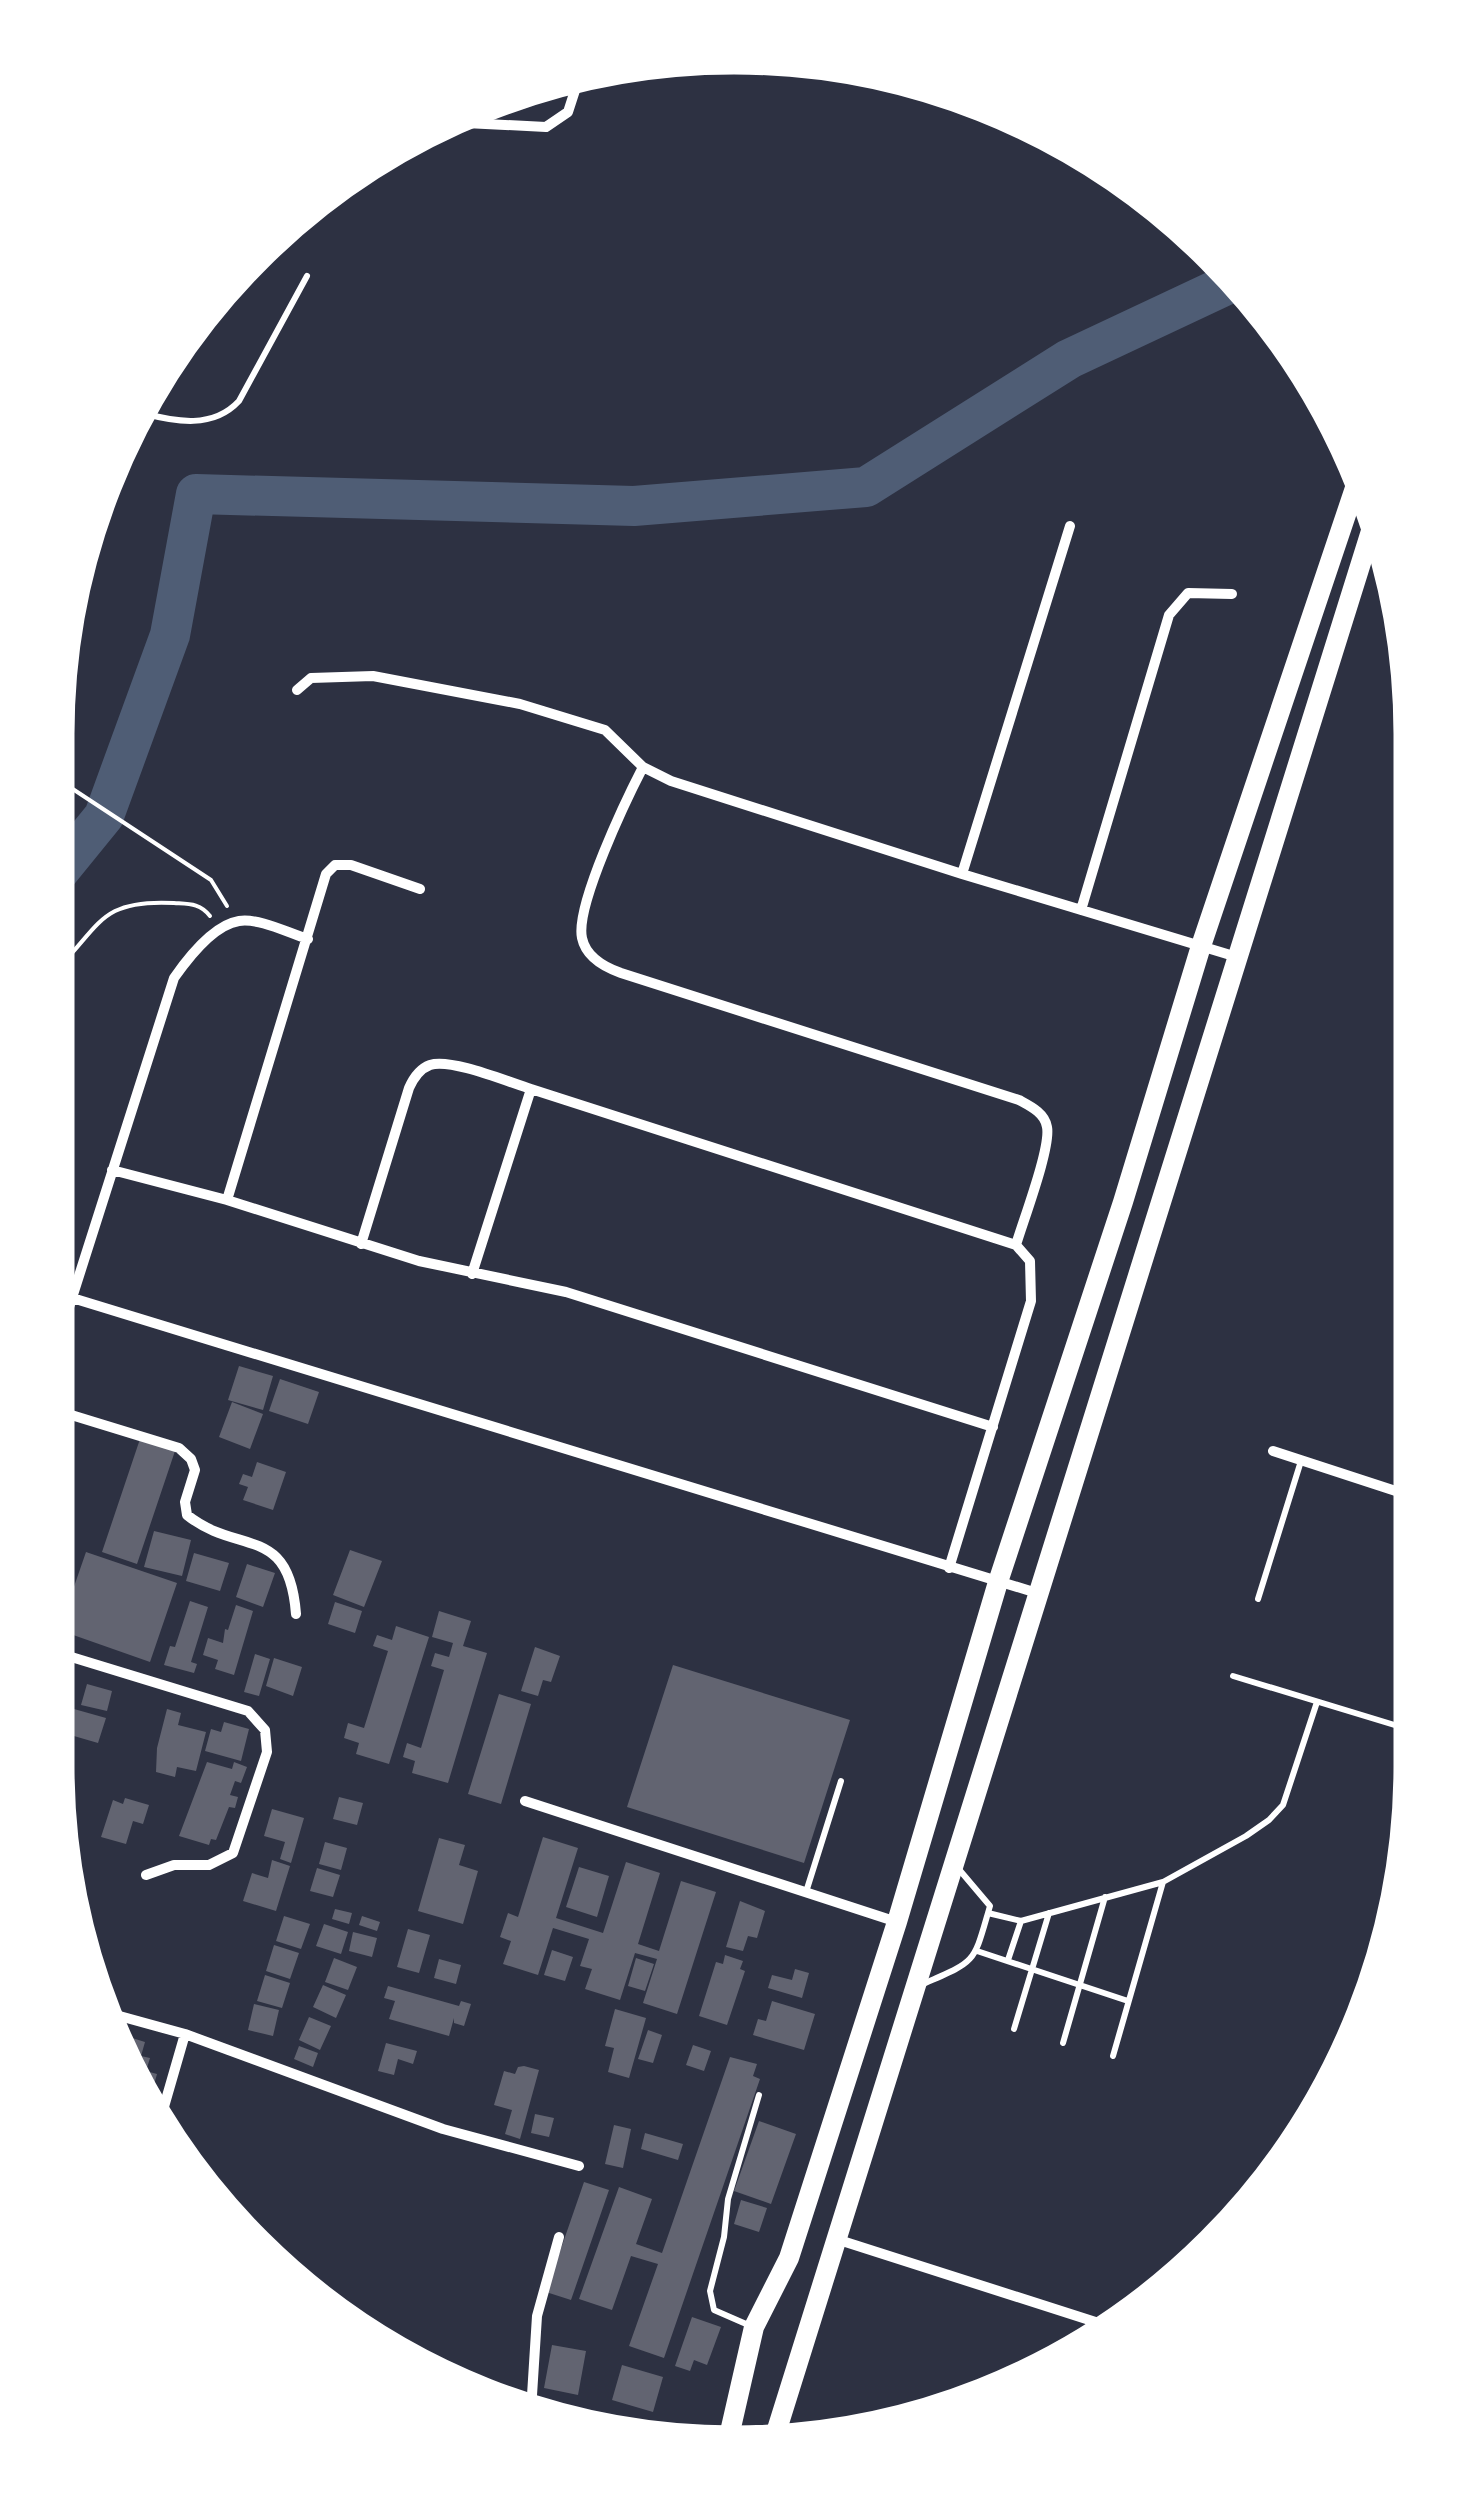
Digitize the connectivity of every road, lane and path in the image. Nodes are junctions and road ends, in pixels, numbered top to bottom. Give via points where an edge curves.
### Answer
1 (576, 92) edge
2 (478, 124) edge
3 (307, 276) dead end
4 (155, 415) edge
5 (1351, 498) edge
6 (1070, 526) dead end
7 (1367, 544) edge
8 (1232, 594) dead end
9 (297, 690) dead end
10 (644, 767) junction
11 (72, 788) edge
12 (962, 874) junction
13 (420, 889) dead end
14 (1081, 910) junction
15 (236, 921) junction
16 (221, 930) junction
17 (308, 939) junction
18 (1201, 946) junction
19 (72, 951) edge
20 (1238, 957) junction
21 (531, 1089) junction
22 (112, 1170) junction
23 (226, 1200) junction
24 (361, 1244) junction
25 (1016, 1245) junction
26 (472, 1274) junction
27 (72, 1295) edge
28 (72, 1298) edge
29 (72, 1415) edge
30 (993, 1427) junction
31 (1273, 1451) dead end
32 (1301, 1460) junction
33 (1396, 1491) edge
34 (949, 1568) junction
35 (998, 1582) junction
36 (1037, 1594) junction
37 (1258, 1599) dead end
38 (296, 1614) dead end
39 (72, 1657) edge
40 (1233, 1676) dead end
41 (1317, 1702) junction
42 (1396, 1725) edge
43 (841, 1781) dead end
44 (525, 1801) dead end
45 (952, 1863) junction
46 (146, 1875) dead end
47 (1163, 1882) junction
48 (806, 1893) junction
49 (1105, 1898) junction
50 (1049, 1913) junction
51 (988, 1914) junction
52 (1021, 1921) junction
53 (896, 1922) junction
54 (977, 1951) junction
55 (1008, 1960) junction
56 (1032, 1968) junction
57 (1080, 1984) junction
58 (913, 1988) junction
59 (1128, 2001) junction
60 (122, 2017) edge
61 (1014, 2029) dead end
62 (185, 2034) junction
63 (1063, 2042) dead end
64 (1113, 2056) dead end
65 (759, 2095) dead end
66 (165, 2104) edge
67 (578, 2166) dead end
68 (560, 2237) dead end
69 (835, 2238) junction
70 (1095, 2322) edge
71 (754, 2327) junction
72 (532, 2396) edge
73 (778, 2427) edge
74 (731, 2428) edge

1 - 2 street via 562,118 537,128
3 - 4 lane via 229,412 198,422
5 - 18 main road
6 - 12 street
7 - 20 main road
8 - 14 street via 1188,593 1169,615
9 - 10 street via 310,678 373,676 520,704 590,723 617,738
10 - 12 street
10 - 25 street via 583,914 588,953 621,974 1032,1106 1046,1121 1048,1140
11 - 15 path via 211,880
12 - 14 street
13 - 17 street via 335,864 323,882
14 - 18 street
15 - 16 street
15 - 17 street
16 - 19 path via 198,905 155,902 99,920
16 - 22 street via 171,984
17 - 23 street
18 - 20 street
18 - 35 main road
20 - 36 main road
21 - 24 street via 446,1065 418,1074
21 - 25 street
21 - 26 street
22 - 23 street
22 - 27 street
23 - 24 street
24 - 26 street
25 - 30 street via 1030,1260 1033,1291
26 - 30 street via 566,1292
28 - 34 street
29 - 38 street via 188,1454 196,1470 187,1515 280,1561 293,1581
30 - 34 street
31 - 32 street
32 - 33 street
32 - 37 lane
34 - 35 street
35 - 36 street
35 - 53 main road
36 - 45 main road
39 - 46 street via 248,1711 265,1730 268,1752 234,1854
40 - 41 lane
41 - 42 lane
41 - 47 lane via 1283,1805 1246,1836
43 - 48 lane
44 - 48 street
45 - 51 lane via 986,1898
45 - 58 main road
47 - 49 lane
47 - 59 lane
48 - 53 street
49 - 50 lane
49 - 57 lane
50 - 52 lane
50 - 56 lane
51 - 52 lane
51 - 54 lane
52 - 55 lane
53 - 71 main road via 789,2258
54 - 55 lane
54 - 58 lane via 959,1968
55 - 56 lane
56 - 57 lane
56 - 61 lane
57 - 59 lane
57 - 63 lane
58 - 69 main road
59 - 64 lane
60 - 62 street
62 - 66 street
62 - 67 street via 442,2129
65 - 71 lane via 710,2291 714,2310
68 - 72 street via 537,2316
69 - 70 street
69 - 73 main road
71 - 74 main road

